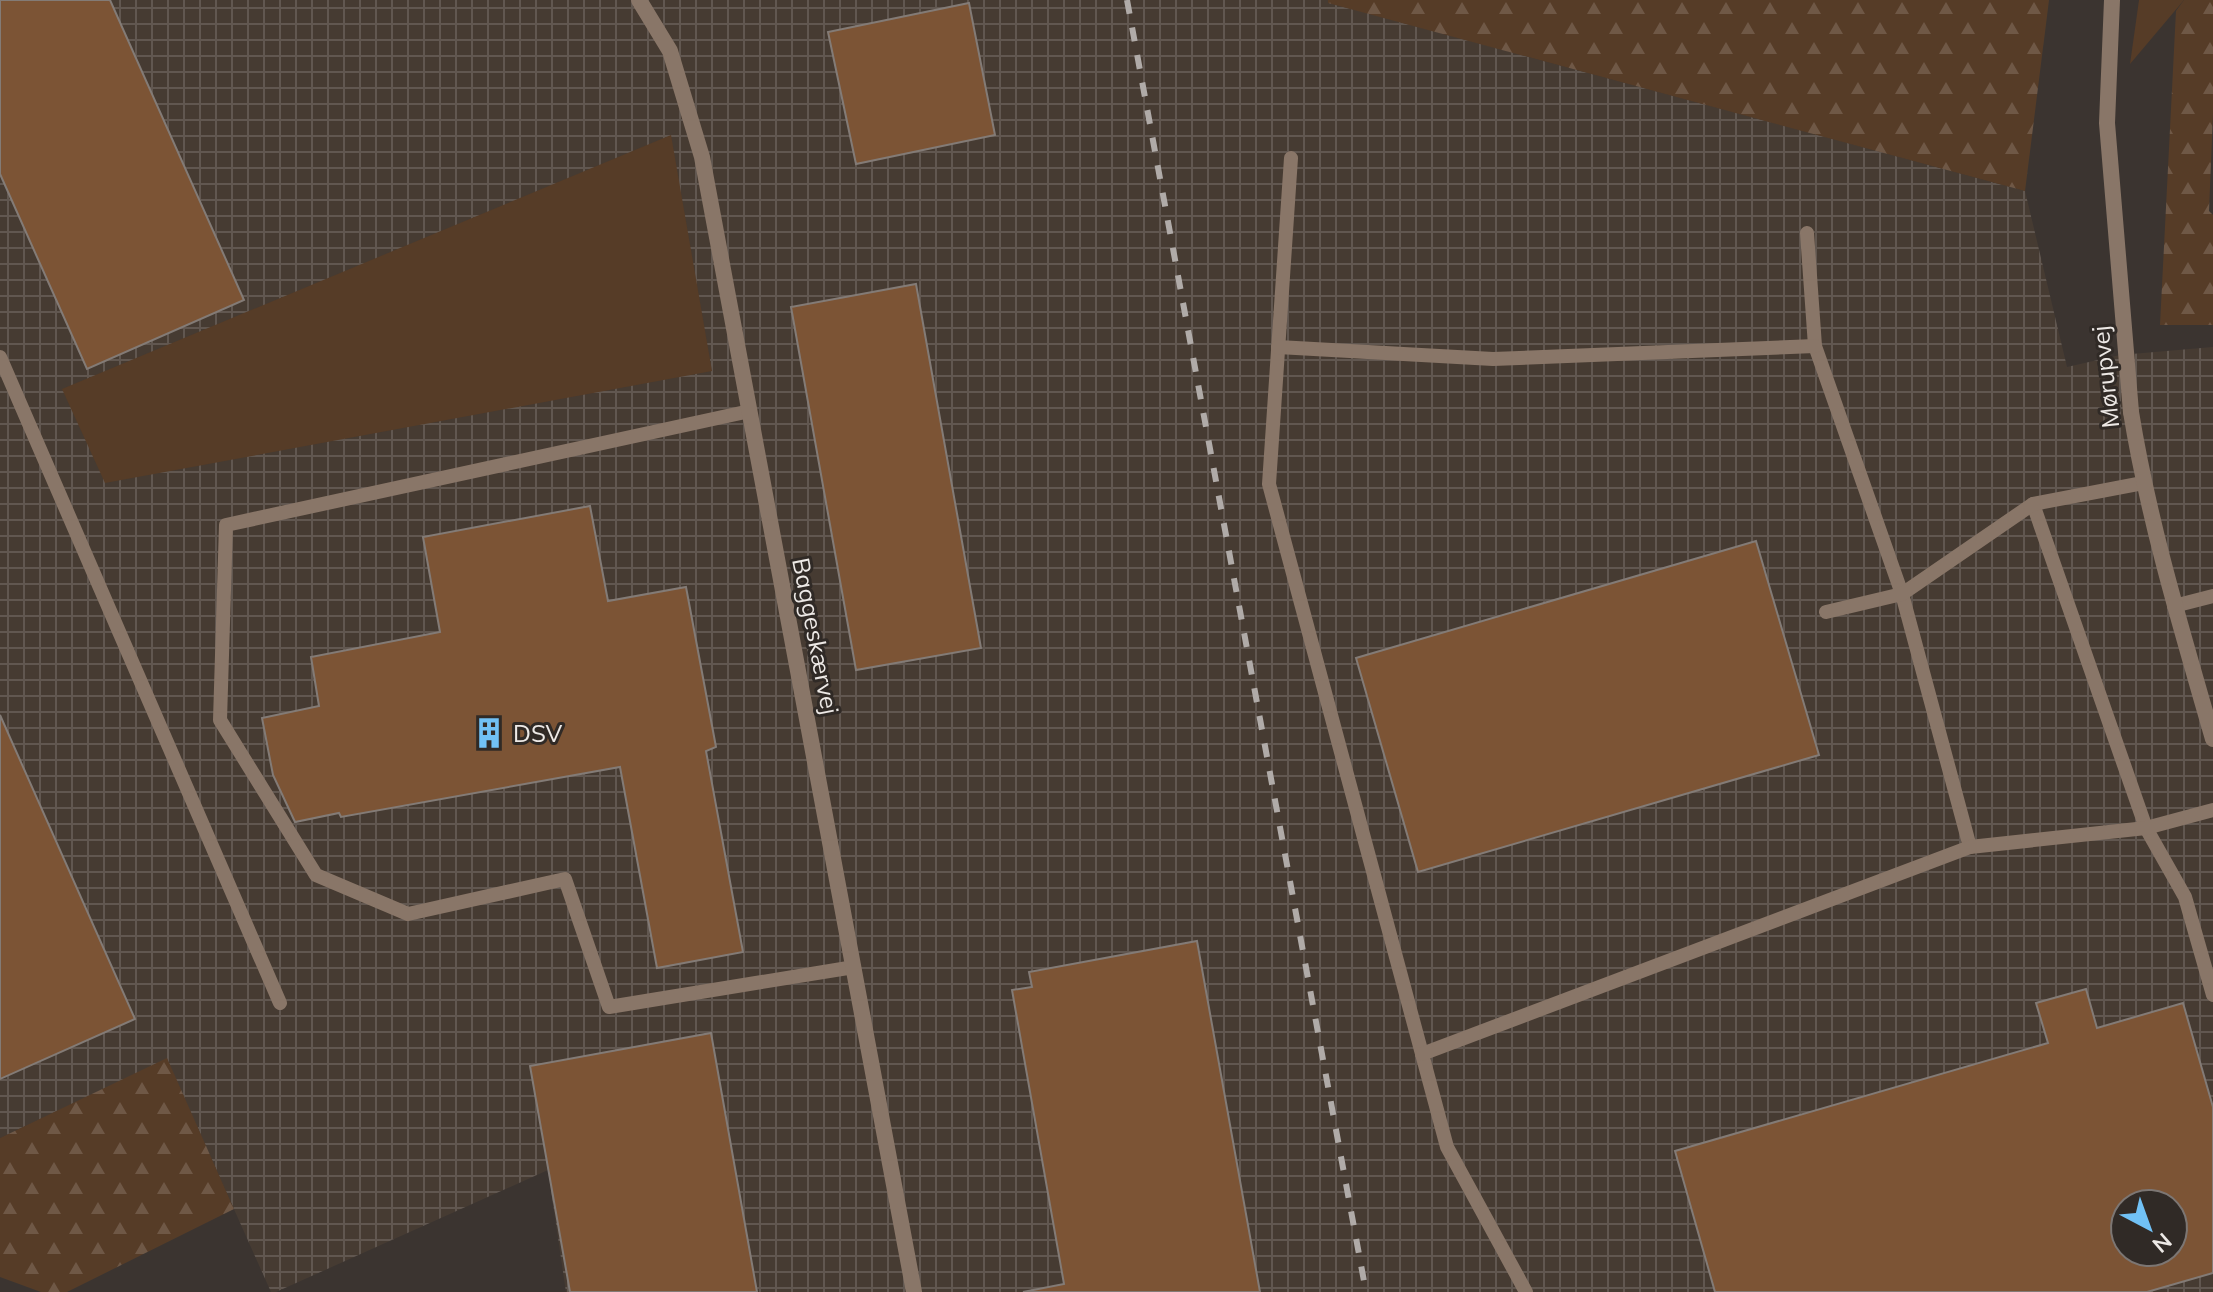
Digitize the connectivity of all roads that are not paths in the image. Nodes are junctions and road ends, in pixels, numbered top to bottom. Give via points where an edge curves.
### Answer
1 (639, 0) edge
2 (2112, 0) edge
3 (1291, 158) dead end
4 (1807, 233) dead end
5 (1815, 346) junction
6 (1278, 347) junction
7 (0, 357) edge
8 (750, 411) junction
9 (2143, 483) junction
10 (2033, 504) junction
11 (1902, 594) junction
12 (2213, 596) edge
13 (2174, 606) junction
14 (1826, 612) dead end
15 (2213, 739) edge
16 (2213, 810) edge
17 (2146, 828) junction
18 (1970, 847) junction
19 (854, 967) junction
20 (2213, 995) edge
21 (280, 1003) dead end
22 (1422, 1054) junction
23 (914, 1292) edge
24 (1526, 1292) edge

1 - 8 street, Baggeskærvej via 670,51 702,157
2 - 9 street, Mørupvej via 2107,123 2131,412
3 - 6 lane
4 - 5 lane
5 - 6 lane via 1493,359
5 - 11 lane
6 - 22 lane via 1269,484
7 - 21 lane
8 - 19 street, Baggeskærvej
8 - 19 lane via 226,525 220,720 316,875 408,914 565,879 609,1007
9 - 10 lane
9 - 13 street, Mørupvej
10 - 11 lane
10 - 17 lane
11 - 14 lane
11 - 18 lane
12 - 13 lane
13 - 15 street, Mørupvej
16 - 17 lane
17 - 18 lane
17 - 20 lane via 2185,897
18 - 22 lane
19 - 23 street, Baggeskærvej
22 - 24 lane via 1447,1147

